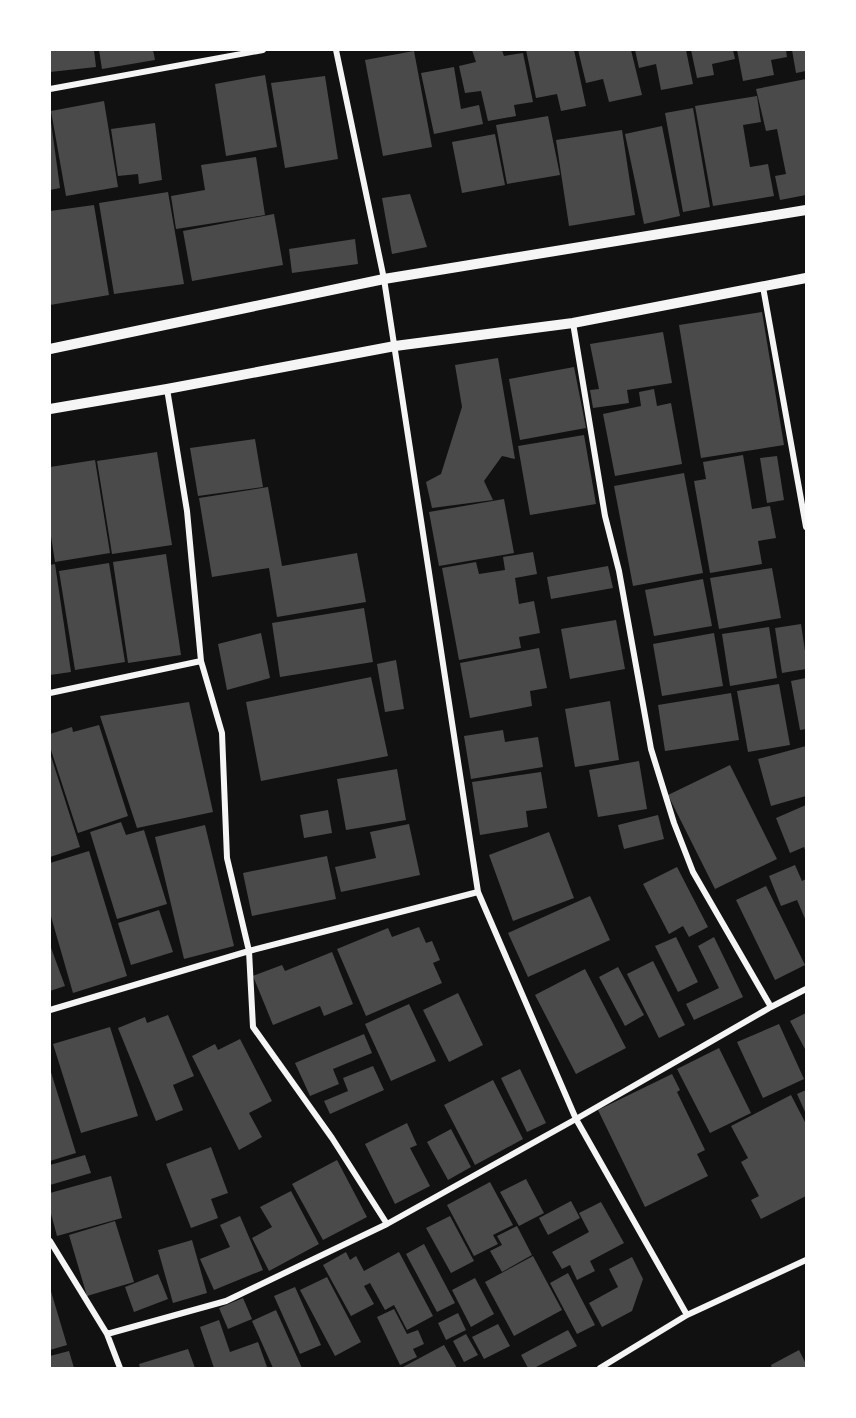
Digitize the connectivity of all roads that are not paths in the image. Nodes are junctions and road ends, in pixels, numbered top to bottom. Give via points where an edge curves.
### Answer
1 (264, 50) edge
2 (336, 50) edge
3 (50, 89) edge
4 (807, 210) edge
5 (807, 278) edge
6 (384, 279) junction
7 (763, 287) junction
8 (573, 323) junction
9 (395, 346) junction
10 (50, 349) edge
11 (167, 389) junction
12 (50, 410) edge
13 (807, 526) edge
14 (201, 661) junction
15 (50, 693) edge
16 (478, 892) junction
17 (249, 951) junction
18 (807, 990) edge
19 (771, 1007) junction
20 (50, 1010) edge
21 (576, 1119) junction
22 (387, 1224) junction
23 (50, 1241) edge
24 (807, 1260) edge
25 (687, 1315) junction
26 (107, 1334) junction
27 (120, 1368) edge
28 (600, 1368) edge

1 - 3 street
2 - 6 street
4 - 6 street
5 - 7 street
6 - 9 street
6 - 10 street
7 - 8 street
7 - 13 street
8 - 9 street
8 - 19 street via 605,516 651,749 693,872
9 - 11 street
9 - 16 street
11 - 12 street
11 - 14 street via 187,511
14 - 15 street
14 - 17 street via 222,733 227,858
16 - 17 street
16 - 21 street
17 - 20 street
17 - 22 street via 253,1027
18 - 19 street
19 - 21 street
21 - 22 street
21 - 25 street
22 - 26 street via 226,1301
23 - 26 street
24 - 25 street
25 - 28 street
26 - 27 street

